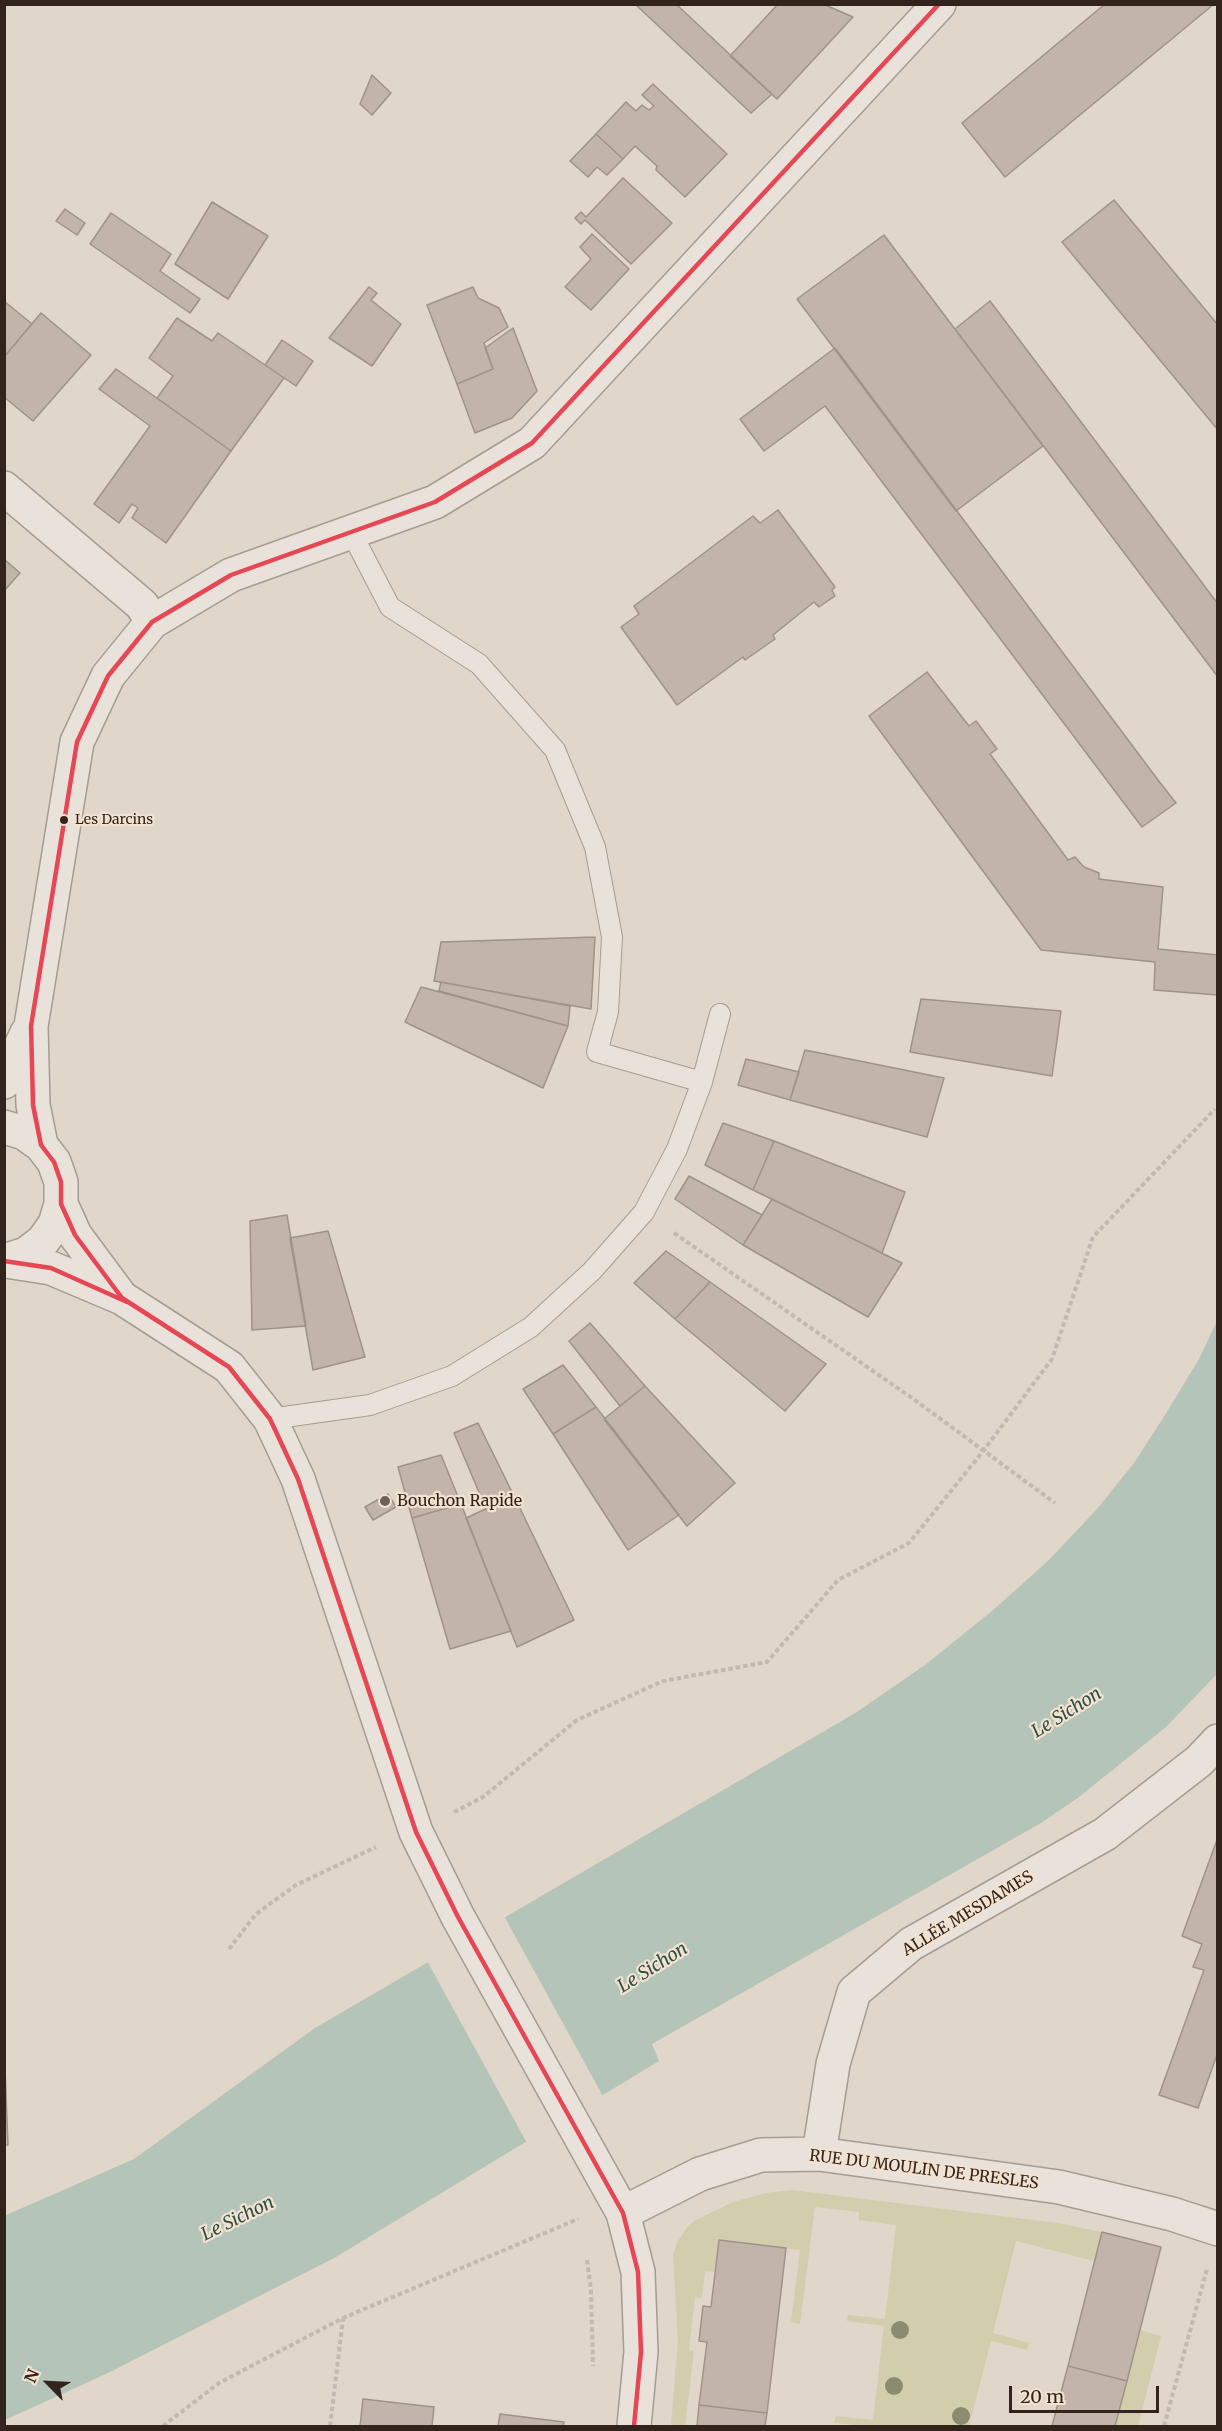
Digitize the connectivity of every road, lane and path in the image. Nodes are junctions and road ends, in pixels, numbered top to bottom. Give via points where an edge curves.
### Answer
1 (939, 4) edge
2 (4, 488) edge
3 (351, 532) junction
4 (152, 622) junction
5 (720, 1014) dead end
6 (31, 1026) junction
7 (4, 1082) edge
8 (702, 1082) junction
9 (1215, 1109) dead end
10 (4, 1127) edge
11 (41, 1145) junction
12 (61, 1203) junction
13 (644, 1212) junction
14 (5, 1261) edge
15 (122, 1298) junction
16 (270, 1419) junction
17 (984, 1450) junction
18 (1055, 1503) dead end
19 (1218, 1741) edge
20 (416, 1832) junction
21 (229, 1950) dead end
22 (819, 2154) junction
23 (623, 2214) junction
24 (583, 2228) dead end
25 (1218, 2229) edge
26 (586, 2249) dead end
27 (1208, 2265) dead end
28 (344, 2318) junction
29 (593, 2368) dead end
30 (163, 2427) edge
31 (330, 2427) edge
32 (634, 2427) edge
33 (1164, 2427) edge

1 - 3 street via 532,443 435,502
2 - 4 street via 142,605
3 - 4 street via 231,575
3 - 8 lane via 390,608 479,664 555,750 595,847 612,937 608,1012 597,1052
4 - 6 street via 108,676 77,742
5 - 8 lane
6 - 7 street
6 - 11 street via 33,1105
8 - 13 lane via 677,1149
9 - 17 path via 1093,1237 1052,1359
10 - 11 street via 24,1133
11 - 12 street via 54,1162 61,1182
12 - 14 street via 55,1224 43,1241 26,1254
12 - 15 street via 75,1235
13 - 16 lane via 592,1271 531,1327 452,1376 370,1405
13 - 17 path
14 - 15 street via 51,1268
15 - 16 street via 229,1367
16 - 20 street via 298,1479
17 - 18 path
17 - 20 path via 909,1543 838,1580 767,1662 663,1681 577,1720 483,1797
19 - 22 street, ALLÉE MESDAMES via 1199,1761 1105,1834 912,1944 854,1992 833,2064
20 - 21 path via 296,1885 256,1914
20 - 23 street via 458,1917
22 - 23 street, RUE DU MOULIN DE PRESLES via 761,2155 700,2174
22 - 25 street, RUE DU MOULIN DE PRESLES via 1059,2187
23 - 32 street via 639,2272 641,2352
24 - 28 path via 582,2217
26 - 29 path
27 - 33 path
28 - 30 path via 219,2383
28 - 31 path

